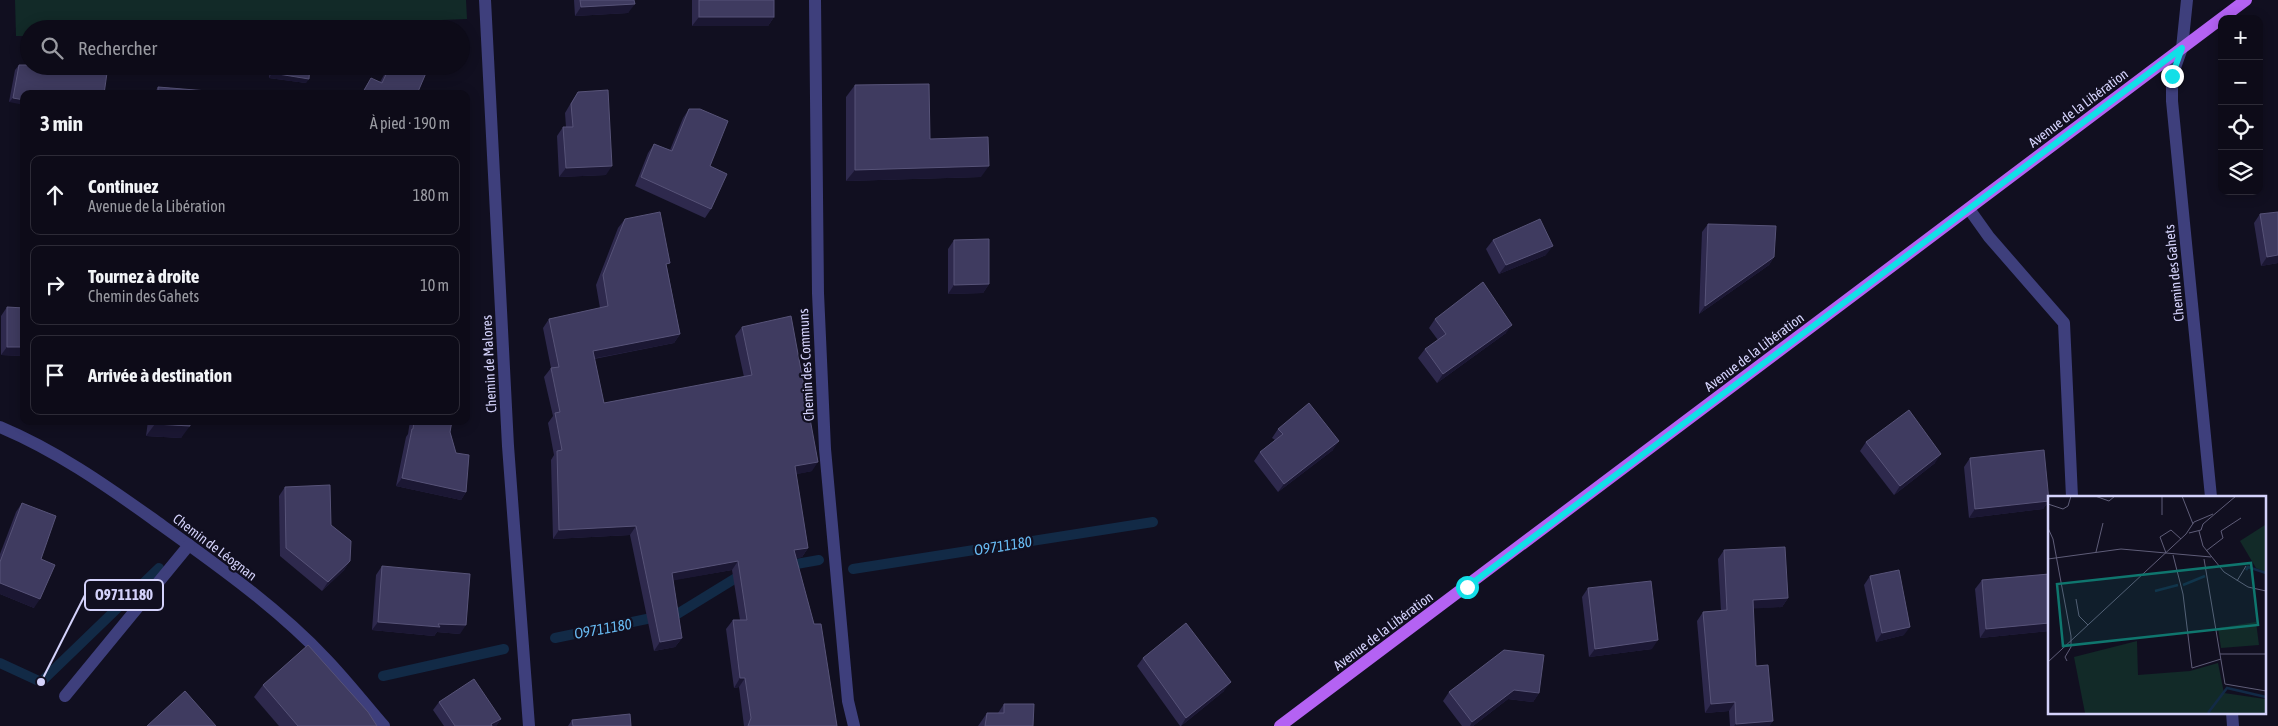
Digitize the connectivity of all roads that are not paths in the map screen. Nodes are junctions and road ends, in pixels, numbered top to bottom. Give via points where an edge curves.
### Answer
1 (485, 0) edge
2 (816, 0) edge
3 (2188, 0) edge
4 (2246, 0) edge
5 (2182, 48) junction
6 (1969, 209) junction
7 (0, 427) edge
8 (2072, 496) edge
9 (2211, 496) edge
10 (189, 545) junction
11 (65, 696) dead end
12 (384, 726) edge
13 (529, 726) edge
14 (854, 726) edge
15 (1280, 726) edge

1 - 13 street, Chemin de Malores via 508,446
2 - 14 street, Chemin des Communs via 818,293 825,449 848,701
3 - 5 street, Chemin des Gahets
4 - 5 main road, Avenue de la Libération
5 - 6 main road, Avenue de la Libération
5 - 9 street, Chemin des Gahets via 2172,76 2172,101
6 - 8 street via 1989,237 2064,323
6 - 15 main road, Avenue de la Libération
7 - 10 street, Chemin de Léognan via 64,459
10 - 11 street
10 - 12 street, Chemin de Léognan via 294,629 326,659

